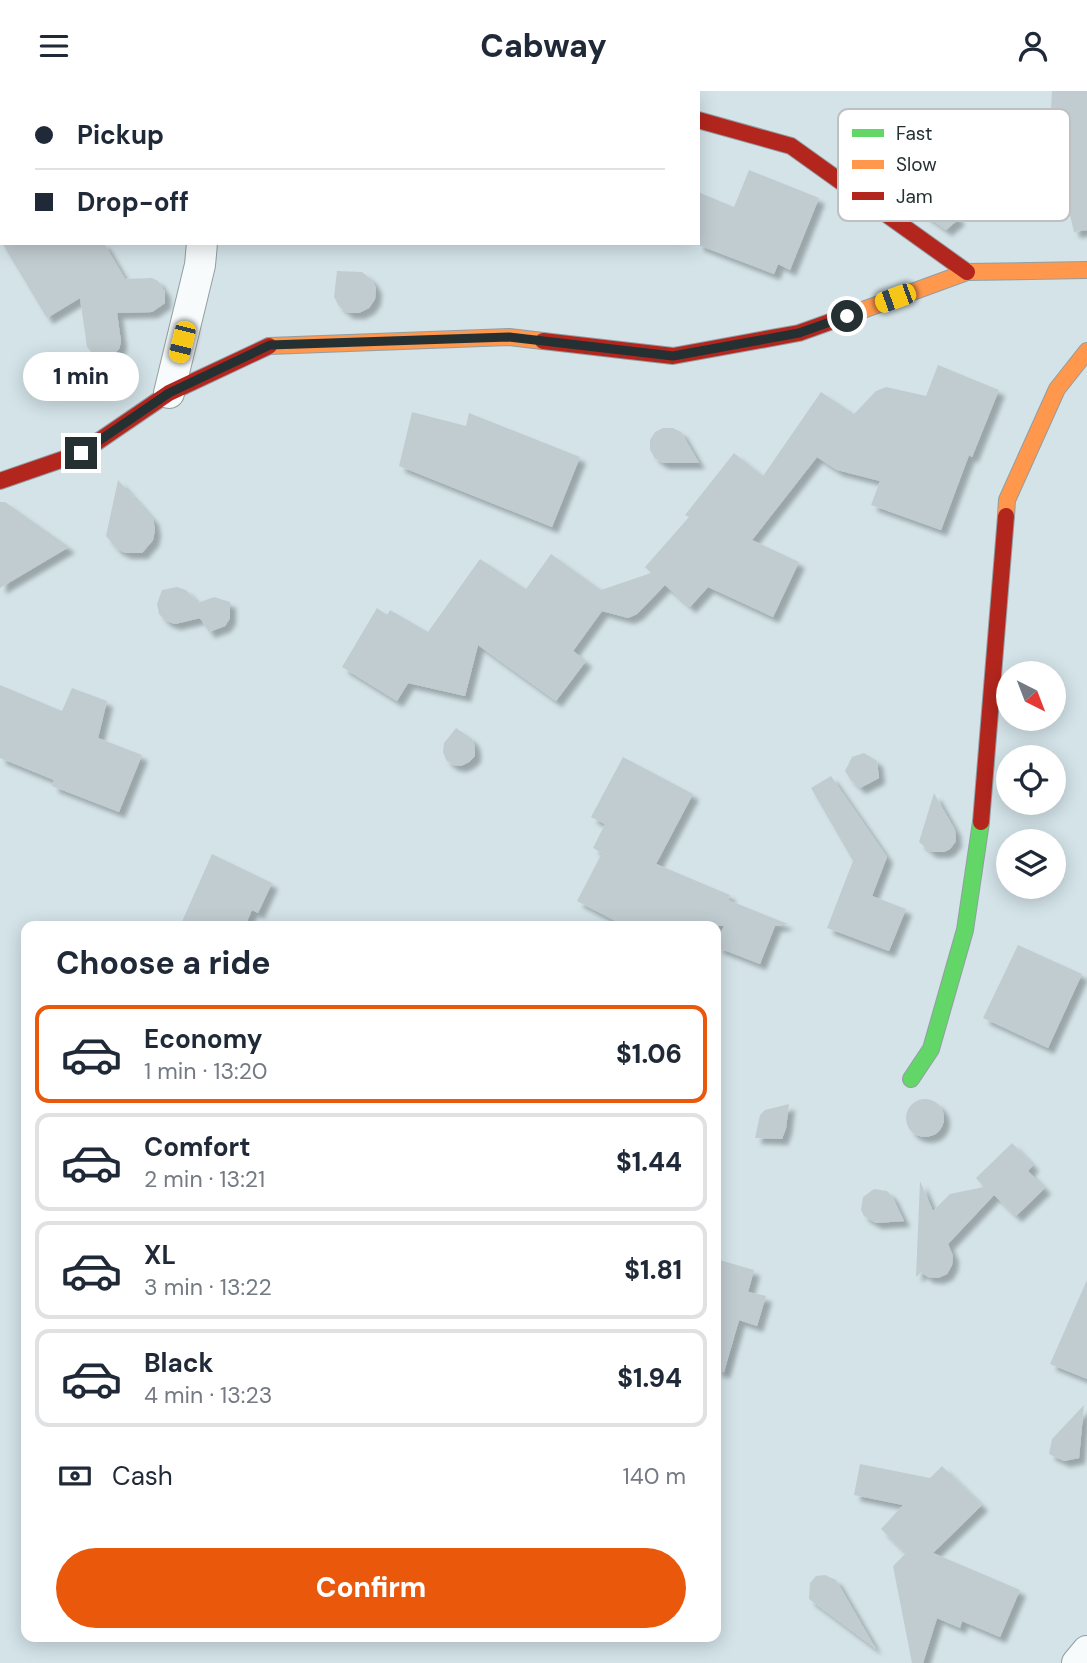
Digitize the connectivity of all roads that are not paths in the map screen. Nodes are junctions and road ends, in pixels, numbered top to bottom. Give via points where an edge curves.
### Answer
1 (700, 121) edge
2 (838, 180) edge
3 (896, 221) edge
4 (202, 245) edge
5 (1087, 269) edge
6 (967, 272) junction
7 (1087, 351) edge
8 (169, 393) junction
9 (0, 481) edge
10 (911, 1079) dead end
11 (1087, 1651) edge
12 (1077, 1663) edge

1 - 2 street via 791,146
3 - 6 street
4 - 8 street
5 - 6 street
6 - 8 street via 799,333 673,356 509,337 270,345
7 - 10 street via 1057,389 1007,500 983,810 965,930 931,1049
8 - 9 street via 81,453
11 - 12 street

